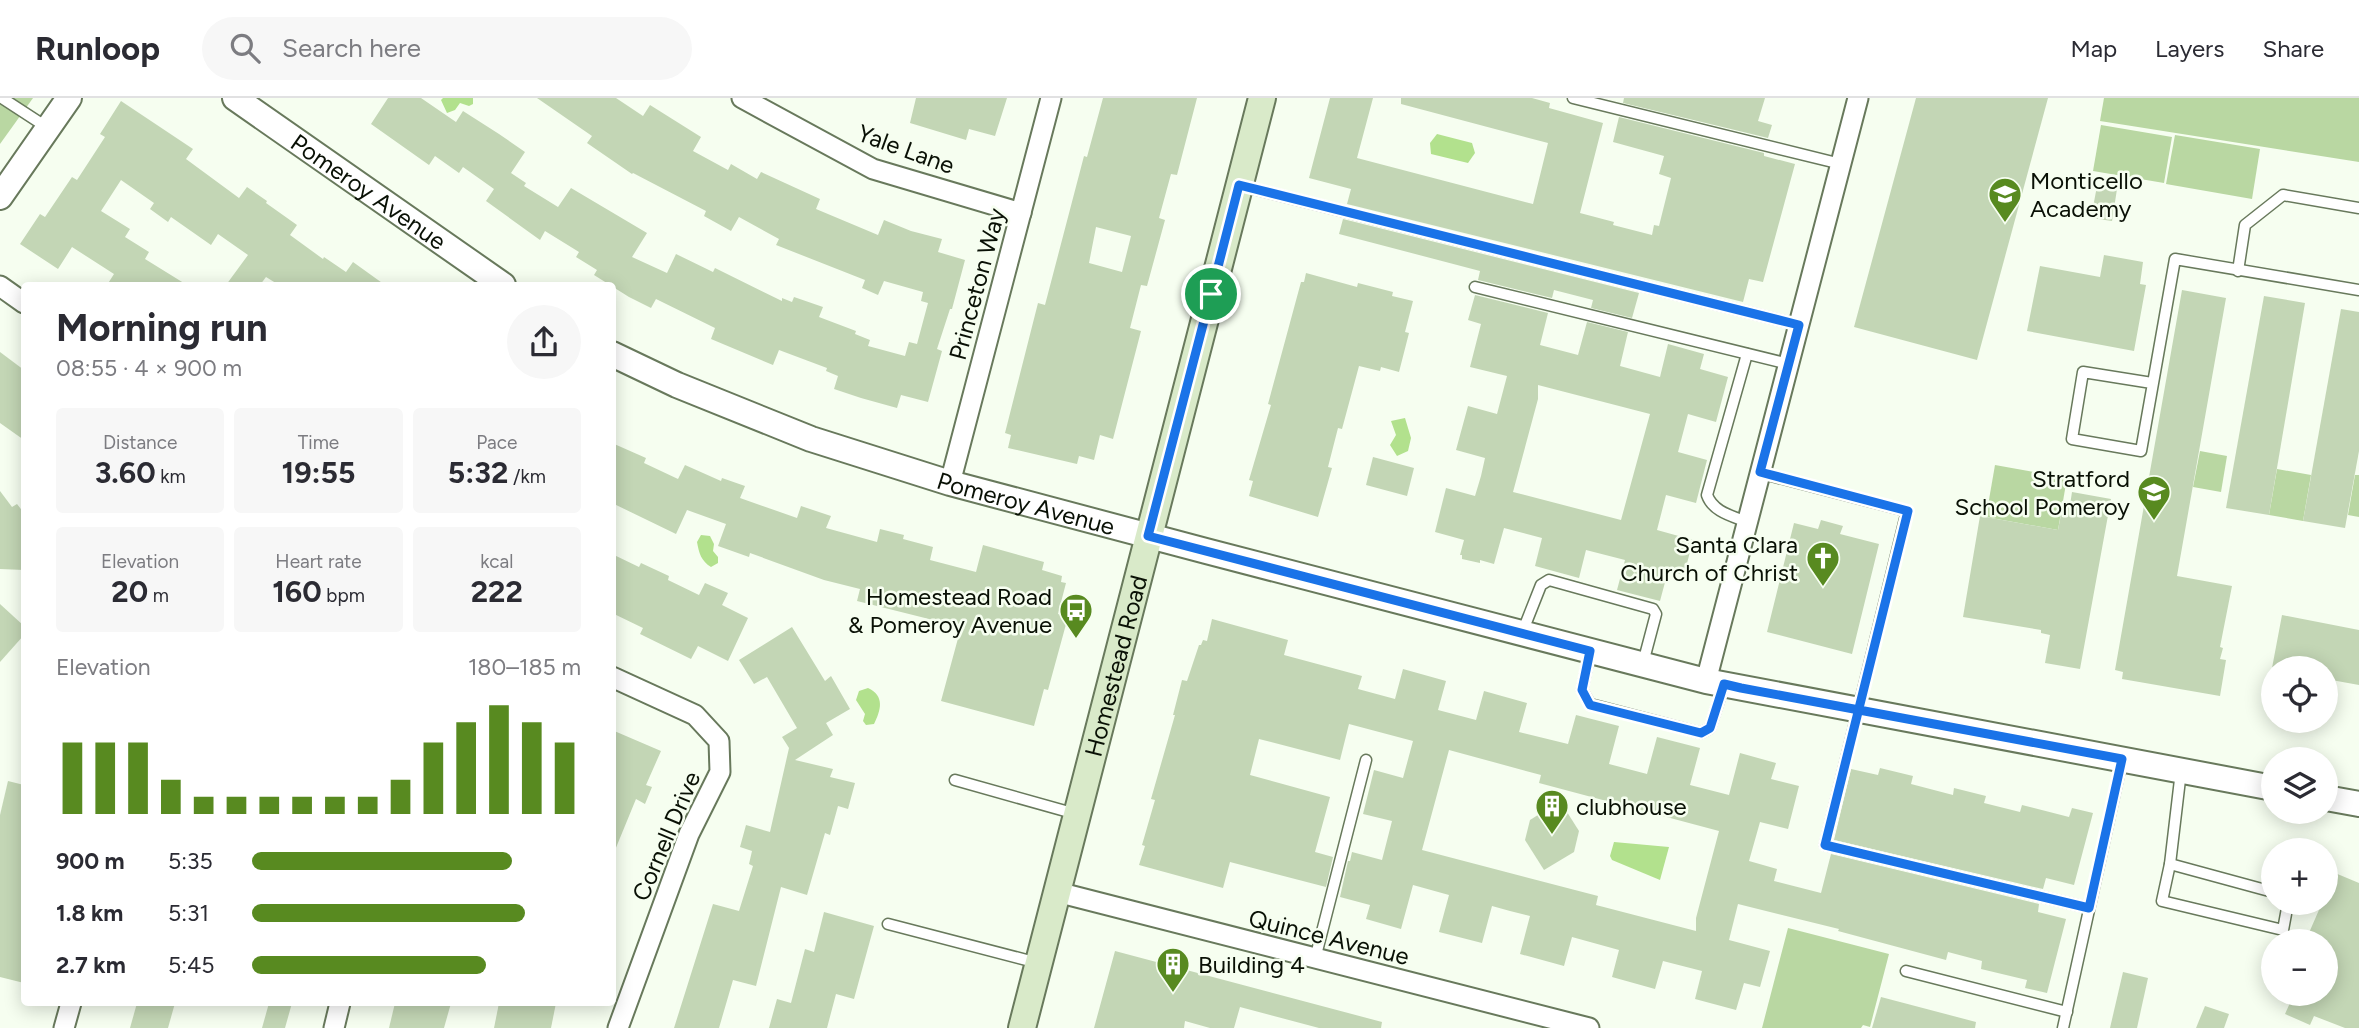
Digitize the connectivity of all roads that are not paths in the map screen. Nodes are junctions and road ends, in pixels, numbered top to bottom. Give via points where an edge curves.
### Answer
1 (2, 98) edge
2 (69, 98) edge
3 (235, 98) edge
4 (742, 98) edge
5 (1051, 98) edge
6 (1262, 98) edge
7 (1573, 98) edge
8 (1858, 98) edge
9 (48, 128) junction
10 (1841, 164) junction
11 (1239, 185) junction
12 (0, 197) edge
13 (2359, 208) edge
14 (1021, 213) junction
15 (2238, 271) junction
16 (499, 282) edge
17 (0, 286) edge
18 (1475, 287) dead end
19 (2359, 290) edge
20 (21, 301) edge
21 (1799, 325) junction
22 (1747, 354) junction
23 (616, 356) edge
24 (1789, 364) junction
25 (2152, 383) junction
26 (1760, 472) junction
27 (950, 483) junction
28 (1747, 522) junction
29 (1148, 536) junction
30 (1522, 633) junction
31 (1590, 651) junction
32 (1642, 664) junction
33 (616, 679) edge
34 (1715, 682) junction
35 (1858, 709) junction
36 (2122, 759) junction
37 (1366, 760) dead end
38 (2181, 771) junction
39 (955, 780) dead end
40 (2261, 786) edge
41 (2338, 800) edge
42 (2359, 804) edge
43 (1077, 814) junction
44 (2170, 864) junction
45 (2261, 889) edge
46 (1057, 892) junction
47 (2089, 908) junction
48 (2286, 915) edge
49 (888, 924) dead end
50 (1315, 959) junction
51 (1038, 963) junction
52 (1906, 971) dead end
53 (70, 1006) edge
54 (339, 1006) edge
55 (2067, 1012) junction
56 (64, 1028) edge
57 (334, 1028) edge
58 (618, 1028) edge
59 (1022, 1028) edge
60 (1589, 1028) edge
61 (2063, 1028) edge

1 - 9 lane
2 - 9 street
3 - 16 street, Pomeroy Avenue
4 - 14 street, Yale Lane via 873,169
5 - 14 street, Princeton Way
6 - 11 main road, Homestead Road
7 - 10 lane
8 - 10 street
9 - 12 street
10 - 21 street
11 - 21 lane
11 - 29 main road, Homestead Road
13 - 15 lane via 2283,195 2245,225
14 - 27 street, Princeton Way
15 - 19 lane
15 - 25 lane via 2175,259
17 - 20 street
18 - 22 lane
21 - 24 street
22 - 24 lane
22 - 28 lane via 1707,495 1717,509
23 - 27 street, Pomeroy Avenue via 811,439
24 - 26 street
25 - 25 lane via 2083,372 2072,439 2141,451
26 - 28 street
26 - 35 lane via 1908,511
27 - 29 street, Pomeroy Avenue
28 - 34 street
29 - 30 street, Pomeroy Avenue
29 - 43 main road, Homestead Road
30 - 31 street, Pomeroy Avenue
30 - 32 lane via 1541,585 1549,580 1653,609 1656,614
31 - 32 street, Pomeroy Avenue
31 - 34 lane via 1582,690 1590,705 1701,733 1710,728
32 - 34 street, Pomeroy Avenue
33 - 58 street, Cornell Drive via 695,715 719,741 720,772 689,834
34 - 35 street, Pomeroy Avenue
35 - 36 street, Pomeroy Avenue
35 - 47 lane via 1825,845
36 - 38 street, Pomeroy Avenue
36 - 47 lane
37 - 50 lane
38 - 40 street, Pomeroy Avenue
38 - 44 lane
39 - 43 lane
41 - 42 street
43 - 46 main road, Homestead Road
44 - 45 lane
44 - 48 lane via 2162,901 2283,930
46 - 50 street, Quince Avenue
46 - 51 main road, Homestead Road
47 - 55 lane
49 - 51 lane
50 - 60 street, Quince Avenue
51 - 59 main road, Homestead Road
52 - 55 lane
53 - 56 street
54 - 57 street
55 - 61 lane

